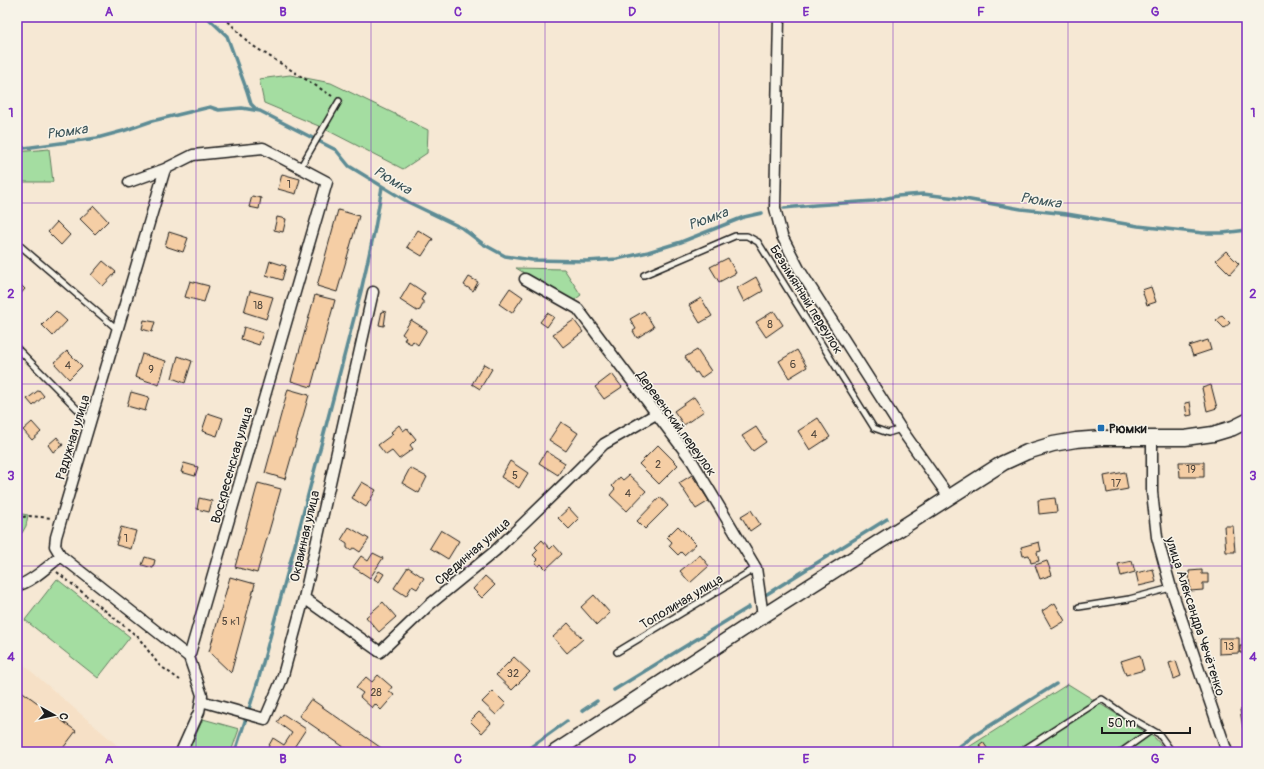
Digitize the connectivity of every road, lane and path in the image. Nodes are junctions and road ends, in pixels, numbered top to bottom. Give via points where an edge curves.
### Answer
1 (224, 17) edge
2 (779, 17) edge
3 (340, 101) joint
4 (300, 168) junction
5 (165, 170) junction
6 (129, 182) dead end
7 (17, 243) edge
8 (644, 275) dead end
9 (525, 279) dead end
10 (373, 292) dead end
11 (117, 328) junction
12 (17, 348) edge
13 (656, 414) junction
14 (1247, 421) edge
15 (90, 423) junction
16 (901, 429) junction
17 (1152, 437) junction
18 (949, 497) junction
19 (17, 518) edge
20 (61, 519) junction
21 (61, 556) junction
22 (48, 566) junction
23 (756, 568) junction
24 (17, 586) edge
25 (1172, 588) junction
26 (304, 598) junction
27 (1079, 607) dead end
28 (762, 616) junction
29 (617, 652) dead end
30 (189, 657) junction
31 (180, 680) dead end
32 (201, 701) junction
33 (1152, 730) junction
34 (181, 752) edge
35 (555, 752) edge
36 (1020, 752) edge
37 (1120, 752) edge
38 (1172, 752) edge
39 (1227, 752) edge

1 - 3 path via 250,44
2 - 16 street via 775,208 782,236 818,302
3 - 4 lane
4 - 5 street via 263,148 194,155
4 - 30 street, Воскресенская улица via 327,182
5 - 6 street
5 - 11 street, Радужная улица
7 - 11 lane
8 - 16 lane, Безымянный переулок via 735,236 747,236 758,242 874,428 888,433
9 - 13 street, Деревенский переулок via 578,309
10 - 26 street, Окраинная улица
11 - 15 street, Радужная улица
12 - 15 lane
13 - 23 street, Деревенский переулок via 692,461
13 - 26 street, Срединная улица via 604,444 495,550 429,605 380,652
14 - 17 main road via 1213,434 1185,438
15 - 20 street, Радужная улица
16 - 18 street
17 - 18 main road via 1102,438 1053,444 1003,463
17 - 25 street, улица Александра Чечётенко via 1152,492 1157,537
18 - 28 main road
19 - 20 path via 29,516
20 - 21 street, Радужная улица via 56,546
21 - 22 street
21 - 30 street
22 - 24 street
22 - 31 path via 138,636 158,665
23 - 28 street, Деревенский переулок
23 - 29 lane, Тополиная улица
25 - 27 lane
25 - 39 street, улица Александра Чечётенко
26 - 32 street, Окраинная улица via 282,679 265,719
28 - 35 main road
30 - 32 street via 202,695
32 - 34 street via 199,712
33 - 36 lane via 1102,699
33 - 37 lane
33 - 38 lane via 1159,734

